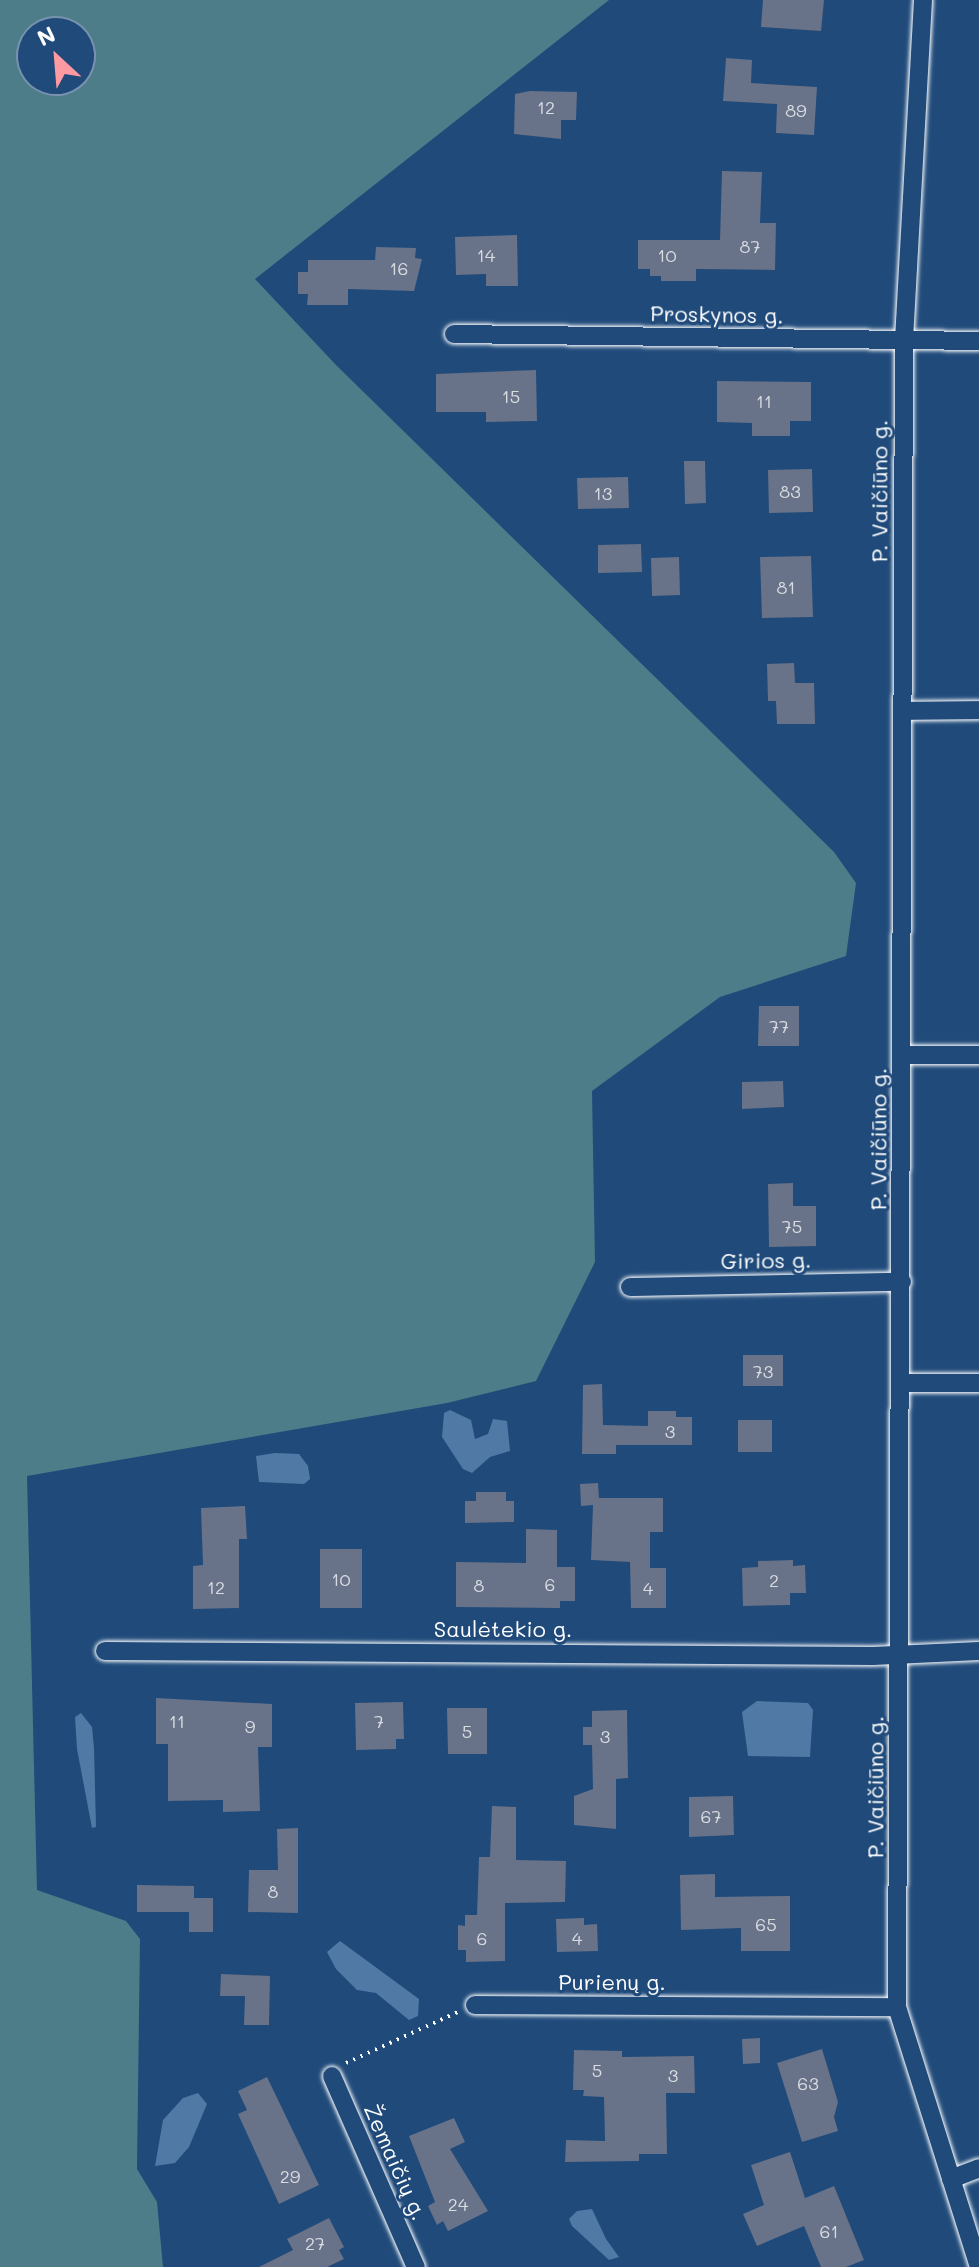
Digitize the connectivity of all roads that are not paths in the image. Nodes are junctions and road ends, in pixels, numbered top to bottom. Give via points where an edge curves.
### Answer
1 (923, 0) edge
2 (454, 334) dead end
3 (904, 341) junction
4 (979, 341) edge
5 (979, 710) edge
6 (902, 711) junction
7 (902, 1055) junction
8 (979, 1055) edge
9 (902, 1282) junction
10 (630, 1287) dead end
11 (902, 1383) junction
12 (979, 1383) edge
13 (105, 1651) dead end
14 (979, 1651) edge
15 (900, 1654) junction
16 (475, 2005) road end
17 (897, 2007) junction
18 (336, 2071) road end
19 (979, 2168) edge
20 (951, 2179) junction
21 (416, 2267) edge
22 (979, 2267) edge

1 - 3 street, P. Vaičiūno g.
2 - 3 street, Proskynos g.
3 - 4 street, Proskynos g.
3 - 6 street, P. Vaičiūno g.
5 - 6 street
6 - 7 street, P. Vaičiūno g.
7 - 8 street
7 - 9 street, P. Vaičiūno g.
9 - 10 street, Girios g.
9 - 11 street, P. Vaičiūno g.
11 - 12 street
11 - 15 street, P. Vaičiūno g.
13 - 15 street, Saulėtekio g.
14 - 15 street, Saulėtekio g.
15 - 17 street, P. Vaičiūno g.
16 - 17 street, Purienų g.
17 - 20 street, P. Vaičiūno g.
18 - 21 street, Žemaičių g.
19 - 20 street
20 - 22 street, P. Vaičiūno g.

